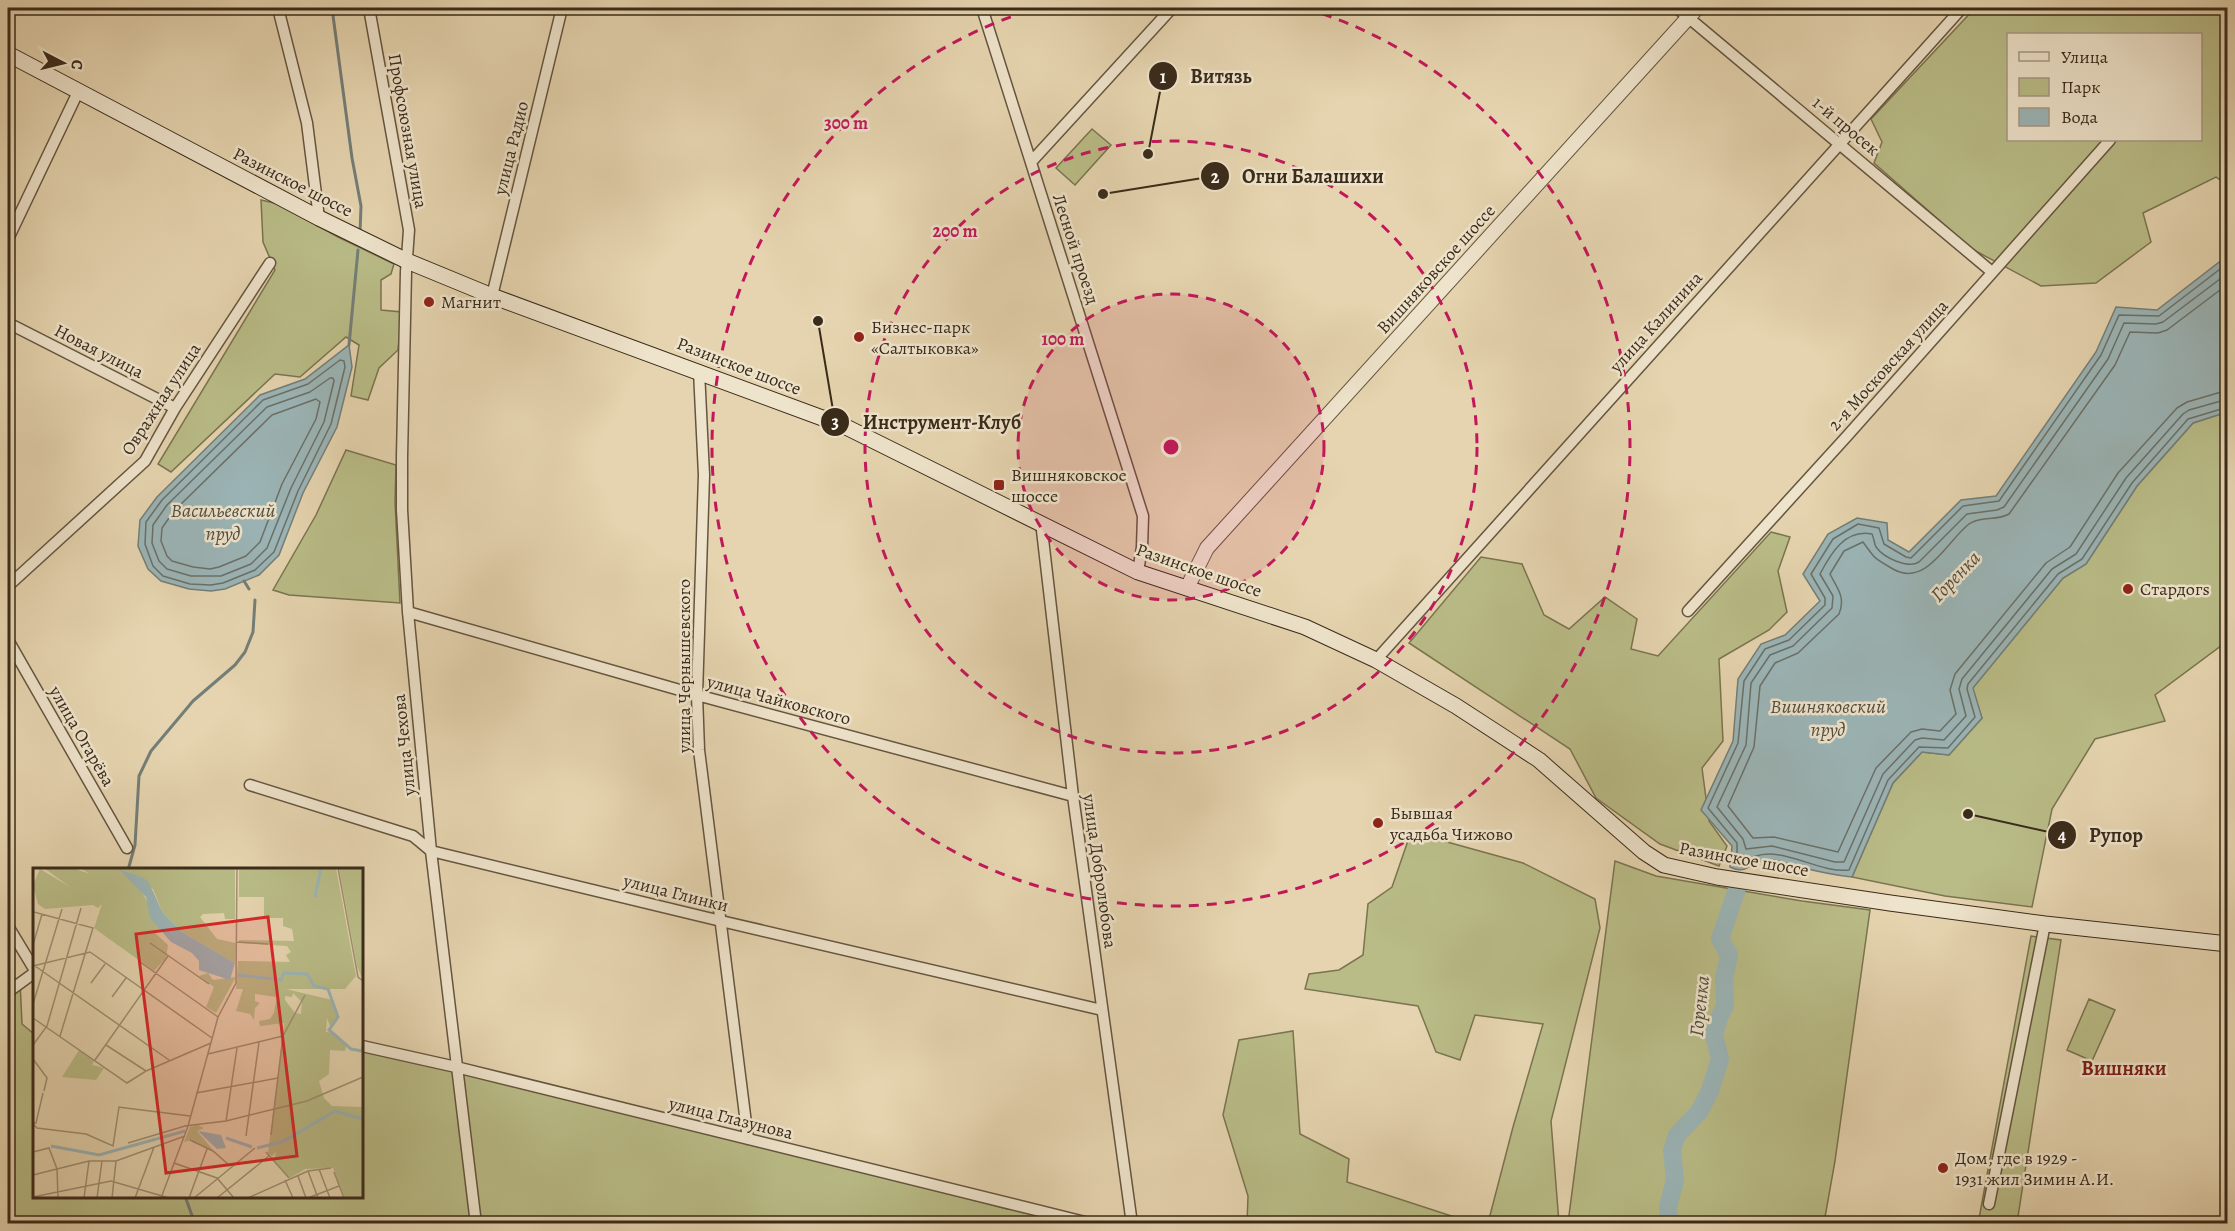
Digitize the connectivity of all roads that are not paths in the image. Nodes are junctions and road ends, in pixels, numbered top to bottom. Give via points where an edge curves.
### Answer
1 (278, 8) edge
2 (369, 8) edge
3 (562, 8) edge
4 (982, 8) edge
5 (1172, 8) edge
6 (1677, 8) edge
7 (1962, 8) edge
8 (1693, 13) edge
9 (8, 54) edge
10 (78, 92) junction
11 (2109, 141) edge
12 (1840, 143) junction
13 (1031, 162) junction
14 (319, 218) junction
15 (8, 239) edge
16 (407, 261) junction
17 (270, 263) dead end
18 (1992, 272) junction
19 (492, 296) junction
20 (8, 323) edge
21 (699, 371) junction
22 (175, 408) junction
23 (1041, 522) junction
24 (1138, 572) junction
25 (8, 585) edge
26 (1187, 588) junction
27 (1688, 611) dead end
28 (408, 612) junction
29 (8, 640) edge
30 (1376, 660) junction
31 (697, 695) junction
32 (250, 785) dead end
33 (1073, 796) junction
34 (127, 848) dead end
35 (431, 851) junction
36 (721, 921) junction
37 (2045, 924) junction
38 (8, 926) edge
39 (2228, 944) edge
40 (33, 969) edge
41 (33, 972) edge
42 (8, 992) edge
43 (1102, 1010) junction
44 (363, 1046) edge
45 (456, 1067) junction
46 (748, 1139) junction
47 (1989, 1204) dead end
48 (476, 1224) edge
49 (1093, 1224) edge
50 (1132, 1224) edge

1 - 14 street via 307,123
2 - 16 street, Профсоюзная улица via 409,230
3 - 19 street, улица Радио
4 - 13 street, Лесной проезд
5 - 13 street
6 - 8 street, 1-й просек
7 - 12 street, улица Калинина
8 - 12 street, 1-й просек
8 - 26 street, Вишняковское шоссе via 1207,548
9 - 10 main road, Разинское шоссе
10 - 14 main road, Разинское шоссе
10 - 15 street
11 - 18 street, 2-я Московская улица
12 - 18 street, 1-й просек
12 - 30 street, улица Калинина
13 - 24 street, Лесной проезд via 1143,516
14 - 16 main road, Разинское шоссе
16 - 19 main road, Разинское шоссе
16 - 28 street, улица Чехова via 402,510
17 - 22 street, Овражная улица
18 - 27 street, 2-я Московская улица
19 - 21 main road, Разинское шоссе
20 - 22 street, Новая улица
21 - 23 main road, Разинское шоссе via 844,426
21 - 31 street, улица Чернышевского via 704,475
22 - 25 street, Овражная улица via 145,461
23 - 24 main road, Разинское шоссе
23 - 33 street, улица Добролюбова
24 - 26 main road, Разинское шоссе
26 - 30 main road, Разинское шоссе via 1305,627
28 - 31 street, улица Чайковского
28 - 35 street, улица Чехова
29 - 34 street, улица Огарёва
30 - 37 main road, Разинское шоссе via 1539,760 1664,865 1737,880
31 - 33 street, улица Чайковского
31 - 36 street, улица Чернышевского via 699,750
32 - 35 street, улица Глинки via 413,836
33 - 43 street, улица Добролюбова
35 - 36 street, улица Глинки
35 - 45 street, улица Чехова
36 - 43 street, улица Глинки
36 - 46 street, улица Чернышевского
37 - 39 main road, Разинское шоссе
37 - 47 street
38 - 40 street
41 - 42 street
43 - 50 street, улица Добролюбова
44 - 45 street, улица Глазунова
45 - 46 street, улица Глазунова
45 - 48 street, улица Чехова
46 - 49 street, улица Глазунова

